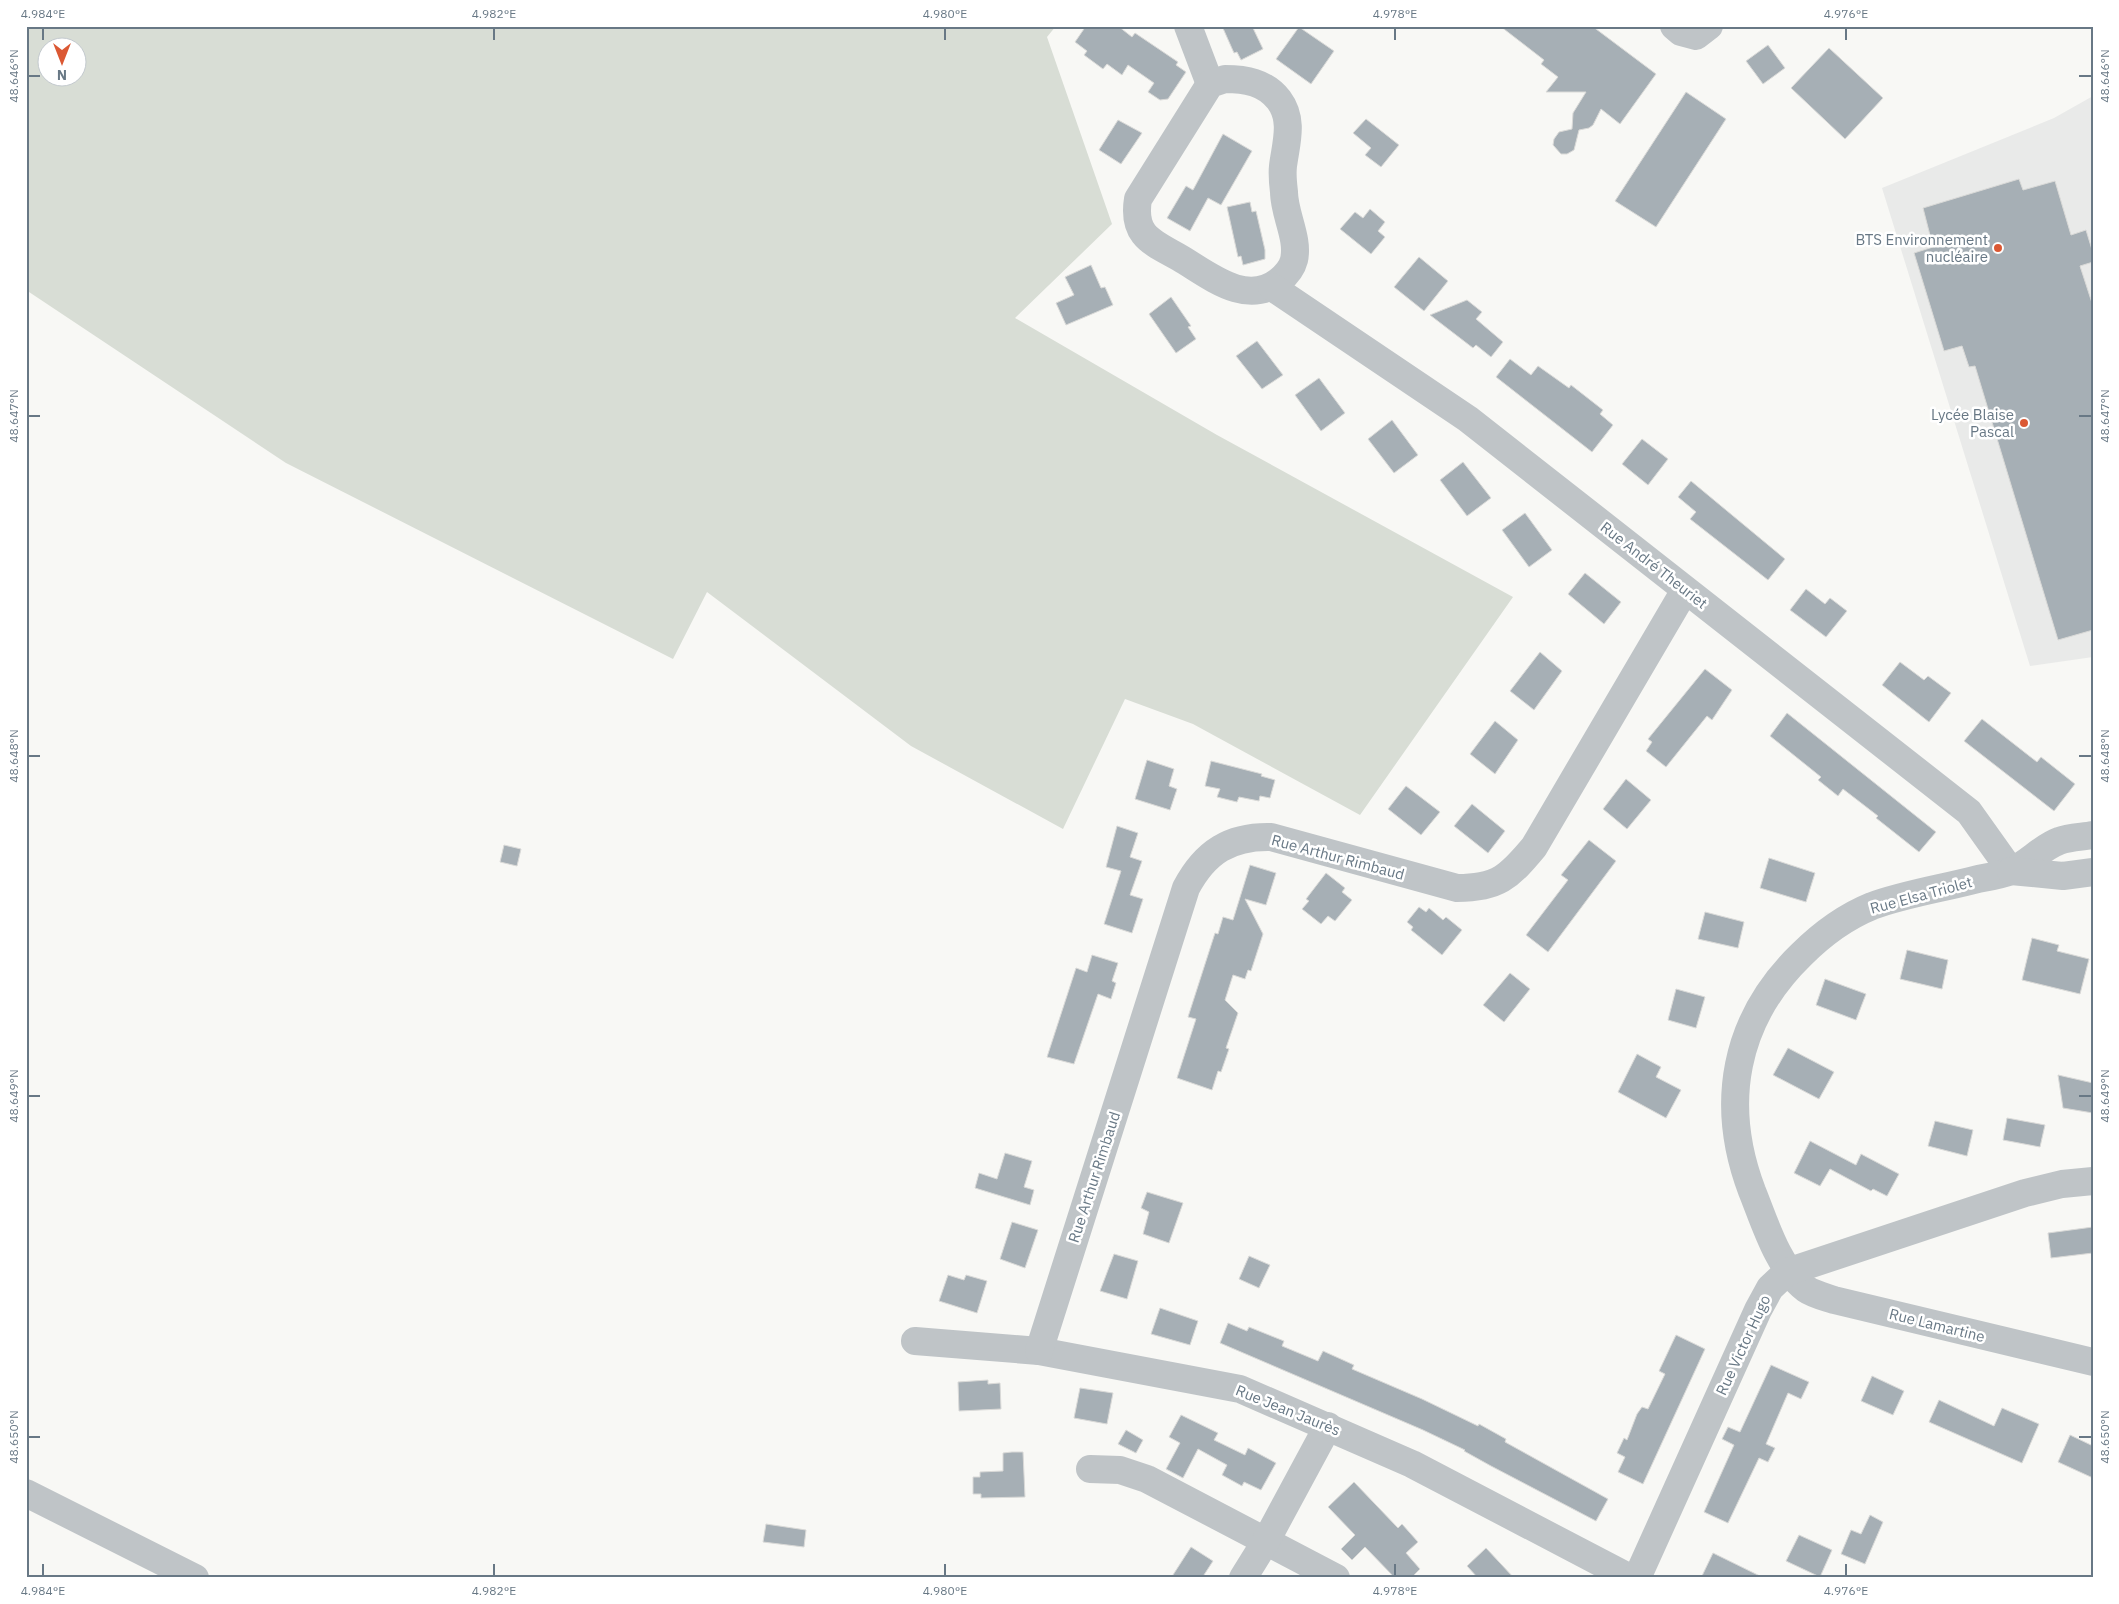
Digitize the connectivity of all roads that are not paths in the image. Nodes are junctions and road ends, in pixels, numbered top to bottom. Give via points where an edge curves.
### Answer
1 (1188, 26) edge
2 (1210, 84) junction
3 (1272, 286) junction
4 (1685, 590) junction
5 (2093, 835) edge
6 (2011, 871) junction
7 (2093, 872) edge
8 (2093, 1181) edge
9 (1787, 1272) junction
10 (915, 1341) dead end
11 (1039, 1351) junction
12 (2093, 1362) edge
13 (1328, 1426) junction
14 (1090, 1469) dead end
15 (26, 1493) edge
16 (1266, 1541) junction
17 (195, 1578) edge
18 (1243, 1578) edge
19 (1336, 1578) edge
20 (1630, 1578) edge
21 (1637, 1578) edge

1 - 2 street
2 - 3 street via 1224,79 1244,79 1262,85 1278,100 1287,116 1284,198 1294,242 1294,260 1286,276
2 - 3 street via 1138,200 1136,215 1140,229 1151,241 1228,286 1243,291 1258,291
3 - 4 street, Rue André Theuriet via 1468,419
4 - 6 street, Rue André Theuriet via 1969,812
4 - 11 street, Rue Arthur Rimbaud via 1534,847 1516,869 1498,881 1480,888 1457,888 1271,837 1237,840 1195,871 1183,897
5 - 6 street, Rue Elsa Triolet via 2058,841
6 - 7 street, Rue Elsa Triolet via 2063,876
6 - 9 street, Rue Elsa Triolet via 1873,906 1844,920 1815,941 1783,972 1762,1002 1747,1033 1738,1066 1734,1101 1736,1136 1743,1167
8 - 9 street, Rue Victor Hugo via 2025,1193
9 - 12 street, Rue Lamartine via 1807,1290 1834,1300
9 - 21 street, Rue Victor Hugo via 1770,1288 1758,1310
10 - 11 street, Rue Jean Jaurès
11 - 13 street, Rue Jean Jaurès via 1240,1389
13 - 16 street
13 - 20 street, Rue Jean Jaurès via 1412,1464
14 - 16 street via 1120,1470 1146,1479
15 - 17 street
16 - 18 street
16 - 19 street

